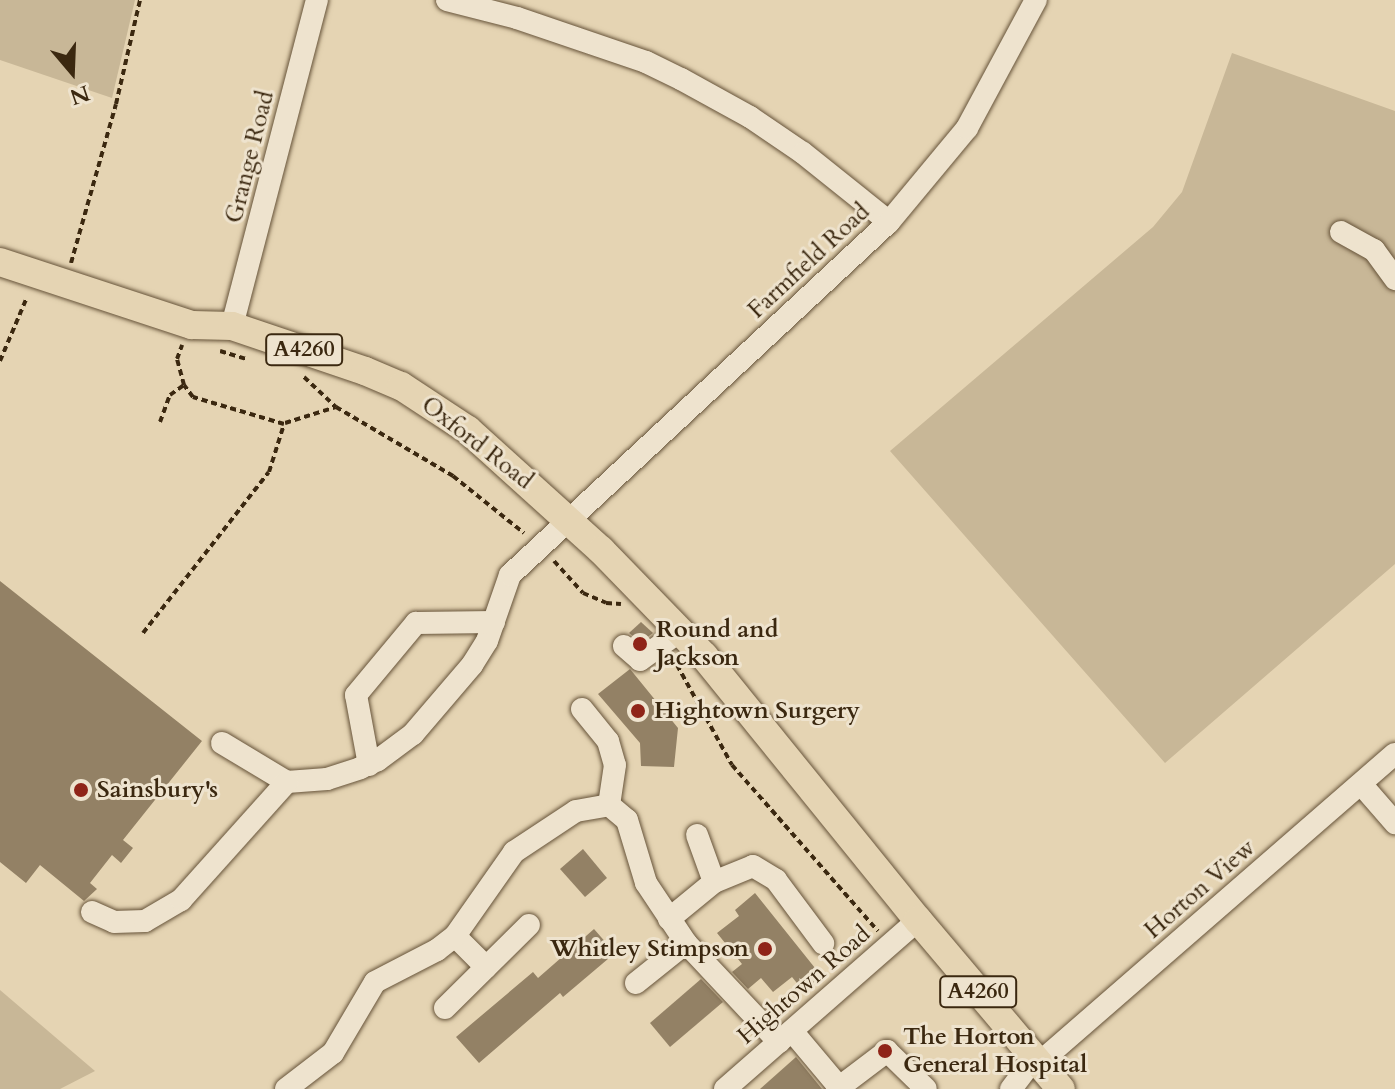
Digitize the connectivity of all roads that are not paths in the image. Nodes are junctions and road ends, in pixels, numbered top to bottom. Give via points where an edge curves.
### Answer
1 (317, 0) edge
2 (447, 0) edge
3 (1036, 0) edge
4 (889, 222) junction
5 (1341, 232) dead end
6 (0, 262) edge
7 (1395, 279) edge
8 (232, 326) junction
9 (567, 520) junction
10 (494, 622) junction
11 (673, 637) junction
12 (624, 646) dead end
13 (582, 709) dead end
14 (222, 743) dead end
15 (1395, 754) edge
16 (369, 765) junction
17 (287, 782) junction
18 (1361, 784) junction
19 (609, 805) junction
20 (1395, 823) edge
21 (697, 835) dead end
22 (714, 882) junction
23 (92, 912) dead end
24 (669, 919) junction
25 (918, 920) junction
26 (529, 925) dead end
27 (455, 936) junction
28 (686, 943) junction
29 (823, 943) dead end
30 (486, 967) junction
31 (636, 983) dead end
32 (445, 1008) dead end
33 (785, 1037) junction
34 (1036, 1061) junction
35 (838, 1088) edge
36 (286, 1089) edge
37 (725, 1089) edge
38 (926, 1089) edge
39 (1011, 1089) edge
40 (1061, 1089) edge

1 - 8 street, Grange Road
2 - 4 street via 584,41 681,79 803,153
3 - 4 street, Farmfield Road via 967,128
4 - 9 street, Farmfield Road
5 - 7 street via 1374,250
6 - 8 main road, Oxford Road / A4260 via 192,325
8 - 9 main road, Oxford Road / A4260 via 365,371 438,407 508,463
9 - 10 street, Farmfield Road via 510,575
9 - 11 main road, Oxford Road / A4260
10 - 16 street, Farmfield Road via 472,665 435,711
10 - 16 street via 416,623 356,695
11 - 12 street via 640,660
11 - 25 main road, Oxford Road / A4260 via 704,656
13 - 19 street via 608,741 615,765
14 - 17 street
15 - 18 street, Horton View
16 - 17 street, Farmfield Road via 327,779
17 - 23 street via 181,900 145,921 114,922
18 - 20 street
18 - 34 street, Horton View
19 - 24 street via 627,820 646,883
19 - 27 street via 576,811 514,852
21 - 22 street
22 - 24 street
22 - 29 street via 753,866 776,880
24 - 28 street
25 - 33 street, Hightown Road
25 - 34 main road, Oxford Road / A4260
26 - 30 street
27 - 30 street
27 - 36 street via 375,982 333,1053
28 - 31 street
28 - 33 street
30 - 32 street
33 - 35 street
33 - 37 street, Hightown Road
34 - 39 street, Horton View
34 - 40 main road, Oxford Road / A4260
35 - 38 street via 887,1051

